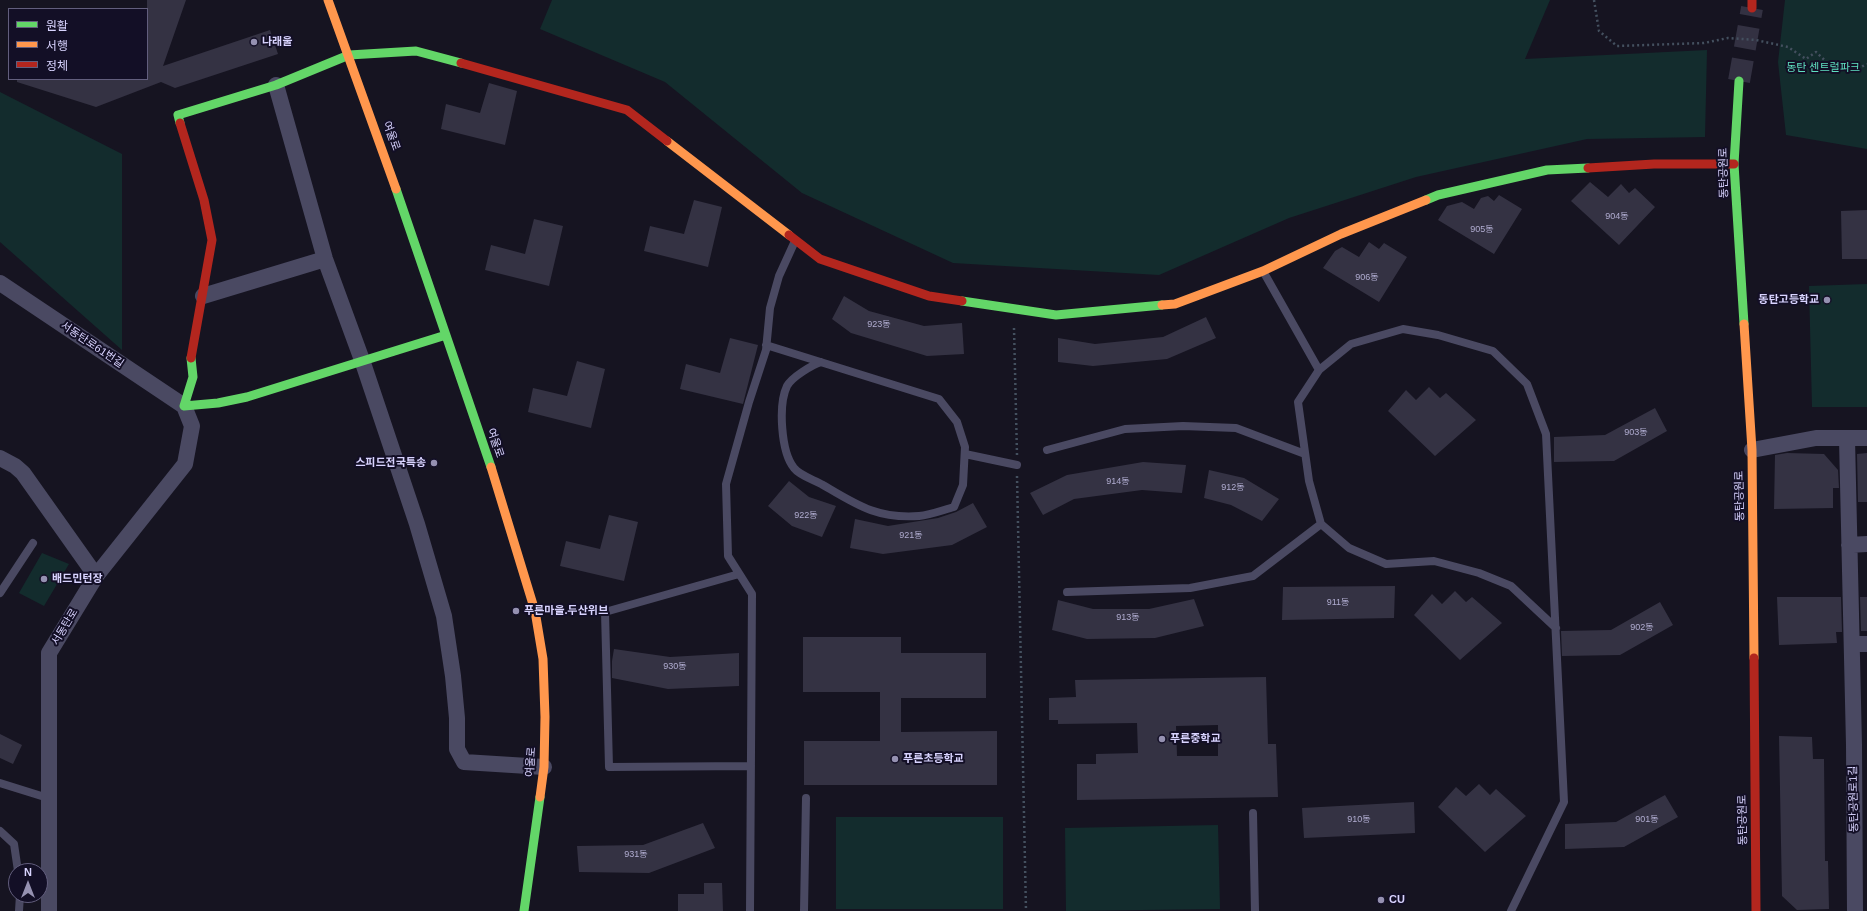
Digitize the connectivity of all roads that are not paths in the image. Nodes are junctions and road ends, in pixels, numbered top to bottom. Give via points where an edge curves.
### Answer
1 (328, 0) edge
2 (349, 55) junction
3 (1739, 81) tunnel mouth
4 (276, 85) junction
5 (1734, 164) junction
6 (796, 240) junction
7 (325, 258) junction
8 (1263, 270) junction
9 (0, 284) edge
10 (202, 296) junction
11 (446, 335) junction
12 (766, 345) junction
13 (362, 360) junction
14 (821, 362) junction
15 (1319, 370) junction
16 (184, 406) junction
17 (1867, 438) edge
18 (1847, 439) junction
19 (1047, 450) dead end
20 (1752, 450) junction
21 (965, 454) junction
22 (1305, 454) junction
23 (0, 458) edge
24 (1017, 465) road end
25 (1321, 524) junction
26 (33, 543) dead end
27 (1867, 544) edge
28 (1849, 545) junction
29 (739, 574) junction
30 (96, 576) junction
31 (1067, 592) dead end
32 (0, 593) edge
33 (1556, 628) junction
34 (1859, 644) edge
35 (1860, 745) edge
36 (751, 766) junction
37 (544, 767) junction
38 (0, 783) edge
39 (48, 798) junction
40 (806, 798) dead end
41 (1253, 813) dead end
42 (0, 831) edge
43 (1861, 853) edge
44 (17, 863) edge
45 (49, 911) edge
46 (524, 911) edge
47 (750, 911) edge
48 (804, 911) edge
49 (1255, 911) edge
50 (1510, 911) edge
51 (1756, 911) edge
52 (1855, 911) edge

1 - 2 street, 여울로
2 - 4 street
2 - 6 street via 416,51 627,110
2 - 11 street, 여울로
3 - 5 street, 동탄공원로
4 - 7 street
4 - 10 street via 178,115 204,200 212,240
5 - 8 street via 1654,164 1547,170 1438,195 1340,234
5 - 20 street, 동탄공원로
6 - 8 street via 820,259 930,296 1056,315 1175,304
6 - 12 lane via 779,276 770,308
7 - 10 street
7 - 13 street
8 - 15 lane
9 - 16 street, 서동탄로61번길
10 - 16 street via 191,359 193,377
11 - 13 street
11 - 37 street, 여울로 via 500,493 534,611 543,659
12 - 14 lane
12 - 29 lane via 726,484 728,556
13 - 16 street via 247,397
13 - 37 street via 417,524 444,616 453,676 457,749 464,762
14 - 21 lane via 939,399 957,422
14 - 21 lane via 812,365 787,385 782,426 786,453 794,469 853,504 877,514 920,516 954,507 963,485
15 - 22 lane via 1298,402
15 - 33 lane via 1350,344 1403,329 1493,351 1527,384 1546,434
16 - 30 street, 서동탄로 via 192,426 185,464
17 - 18 street
18 - 20 street via 1816,438
18 - 28 street, 동탄공원로1길
19 - 22 lane via 1125,429 1183,426 1236,428
20 - 51 street, 동탄공원로
21 - 24 lane
22 - 25 lane via 1309,481
23 - 30 street via 23,473
25 - 31 lane via 1253,576 1190,588
25 - 33 lane via 1349,548 1386,564 1434,561 1479,573 1511,586
26 - 32 lane
27 - 28 street
28 - 34 street, 동탄공원로1길
29 - 36 lane via 752,594
29 - 36 lane via 605,612 609,767
30 - 39 street, 서동탄로 via 49,653
33 - 50 lane via 1564,802
34 - 35 street, 동탄공원로1길
35 - 43 street, 동탄공원로1길
36 - 47 lane
37 - 46 street, 여울로
38 - 39 lane
39 - 45 street, 서동탄로
40 - 48 lane
41 - 49 lane
42 - 44 lane via 14,844
43 - 52 street, 동탄공원로1길

